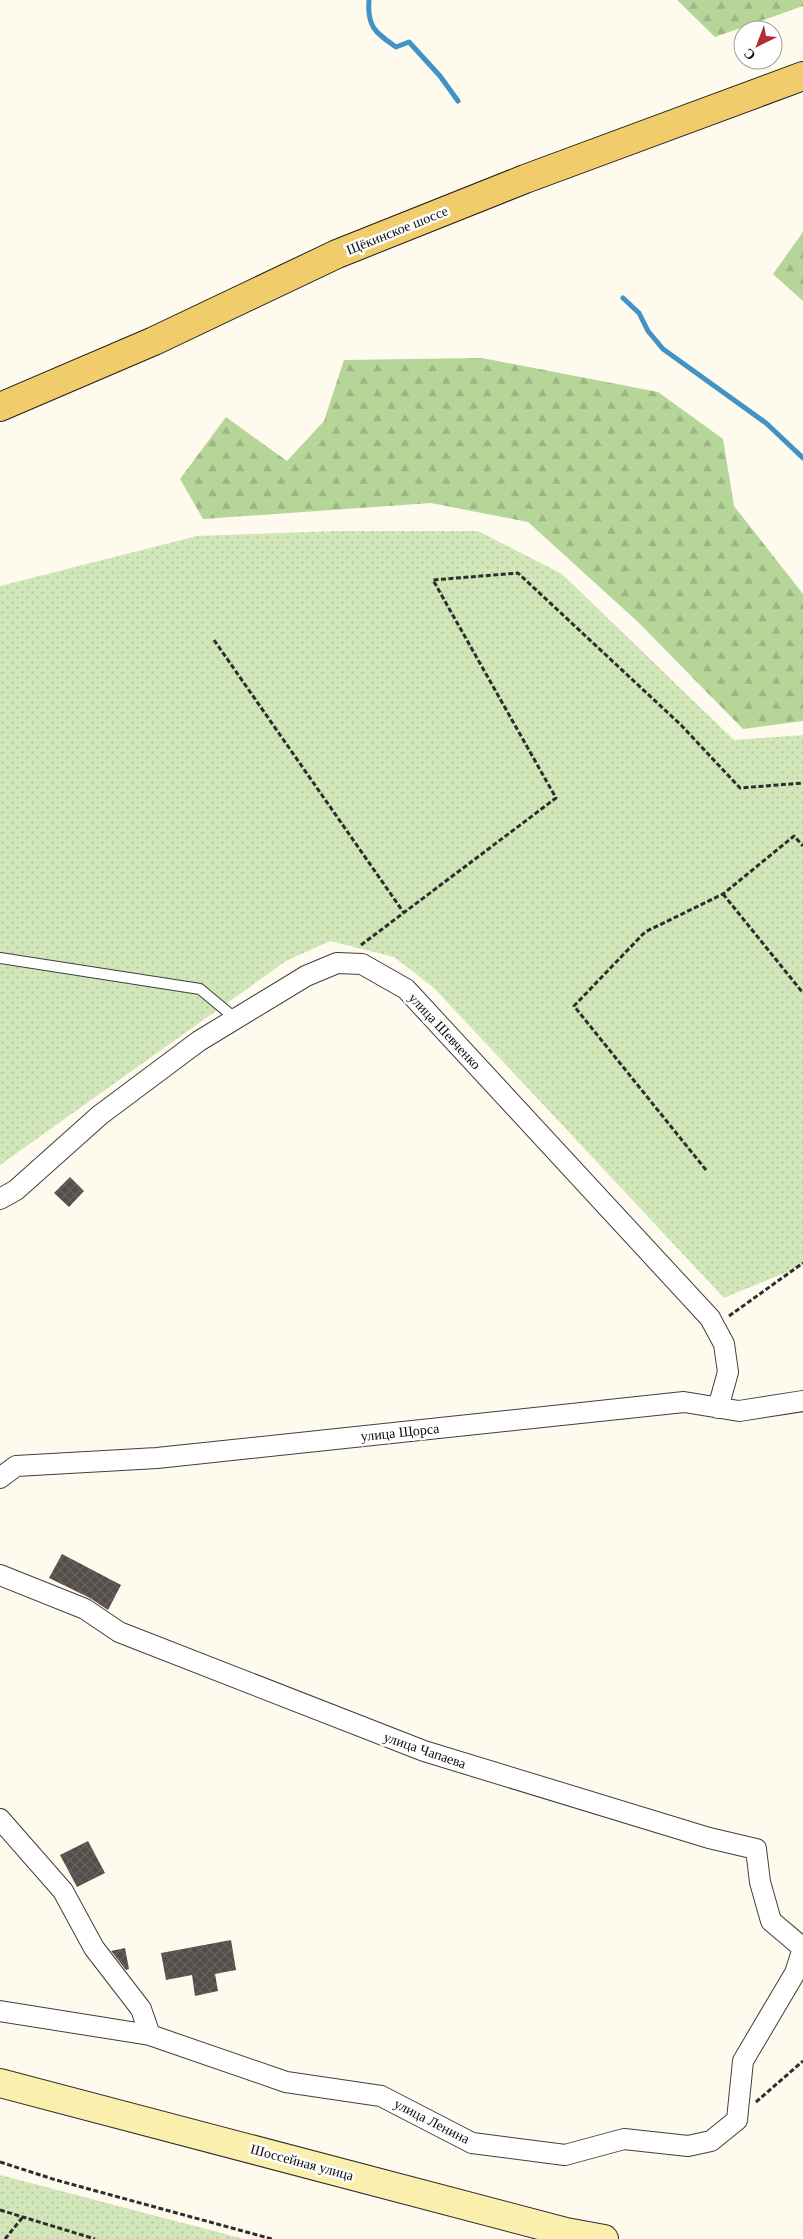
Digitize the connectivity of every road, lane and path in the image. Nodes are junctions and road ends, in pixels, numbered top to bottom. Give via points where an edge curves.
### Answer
1 (803, 76) edge
2 (0, 407) edge
3 (214, 640) dead end
4 (803, 782) edge
5 (803, 846) edge
6 (723, 894) junction
7 (404, 913) junction
8 (0, 958) edge
9 (337, 963) junction
10 (803, 993) edge
11 (236, 1019) junction
12 (706, 1170) dead end
13 (0, 1199) edge
14 (803, 1263) edge
15 (714, 1326) junction
16 (803, 1401) edge
17 (718, 1408) junction
18 (0, 1478) edge
19 (0, 1575) edge
20 (0, 1819) edge
21 (803, 1948) edge
22 (0, 2012) edge
23 (150, 2035) junction
24 (803, 2062) edge
25 (0, 2083) edge
26 (737, 2120) junction
27 (0, 2162) edge
28 (0, 2210) edge
29 (22, 2218) junction
30 (5, 2239) edge
31 (95, 2239) edge
32 (272, 2239) edge
33 (604, 2239) edge

1 - 2 main road, Щёкинское шоссе via 525,179 337,254 154,341
3 - 7 path
4 - 7 path via 740,788 681,725 518,573 433,580 556,798
5 - 6 path via 794,836
6 - 10 path
6 - 12 path via 645,932 574,1006
7 - 9 path
8 - 11 lane via 200,989
9 - 11 street, улица Шевченко via 306,976
9 - 15 street, улица Шевченко via 362,964 406,989
11 - 13 street, улица Шевченко via 199,1041 100,1115 16,1190
14 - 15 path
15 - 17 street, улица Шевченко via 724,1344 728,1372
16 - 17 street, улица Щорса via 738,1412
17 - 18 street, улица Щорса via 684,1402 157,1458 16,1466
19 - 21 street, улица Чапаева via 85,1609 119,1632 424,1752 708,1838 756,1849 760,1882 771,1921
20 - 23 street via 63,1891 94,1948 142,2008
21 - 26 street via 795,1973 744,2061
22 - 23 street, улица Ленина
23 - 26 street, улица Ленина via 286,2082 382,2096 472,2143 565,2155 624,2139 688,2146 711,2141
24 - 26 path
25 - 33 main road, Шоссейная улица via 566,2232
27 - 32 path
28 - 29 path
29 - 30 path
29 - 31 path

